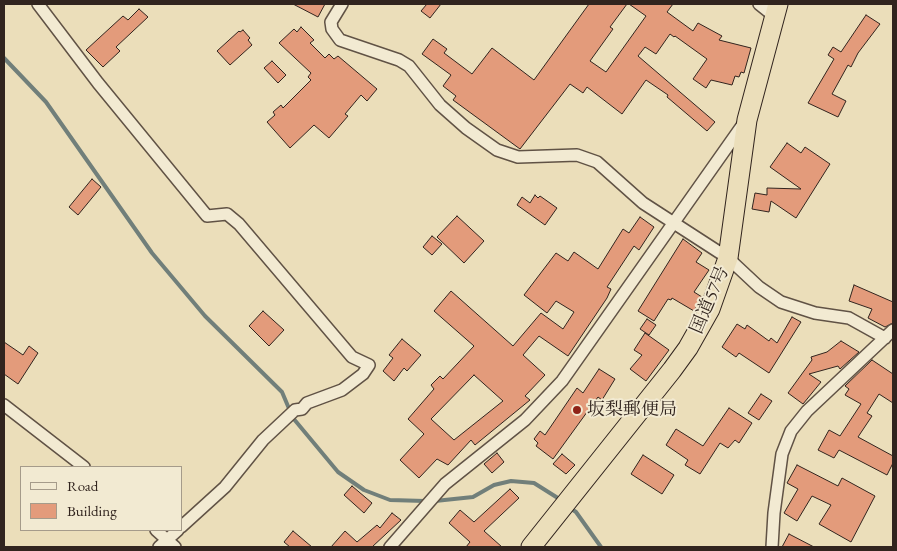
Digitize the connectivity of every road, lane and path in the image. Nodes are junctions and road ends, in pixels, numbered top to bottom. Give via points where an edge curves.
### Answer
1 (38, 4) edge
2 (342, 4) edge
3 (759, 4) edge
4 (776, 10) edge
5 (747, 120) junction
6 (674, 223) junction
7 (728, 258) junction
8 (889, 334) edge
9 (4, 406) edge
10 (83, 466) edge
11 (182, 526) edge
12 (157, 531) edge
13 (177, 531) edge
14 (167, 545) edge
15 (390, 547) edge
16 (531, 547) edge
17 (772, 547) edge

1 - 11 street via 207,216 226,214 239,224 352,357 369,365 363,374 342,390 295,410 263,440 225,488
2 - 6 street via 331,22 340,40 409,66 440,104 497,150 518,157 577,155 597,162 643,203
3 - 4 street
4 - 5 highway, 国道57号
5 - 6 street
5 - 7 highway, 国道57号
6 - 7 street
6 - 15 street via 562,381 525,420 445,484
7 - 8 street via 781,302 815,313 849,318
7 - 16 highway, 国道57号 via 710,309 688,348
8 - 17 street via 807,411 788,436 782,454
9 - 10 street
12 - 14 street
13 - 14 street

